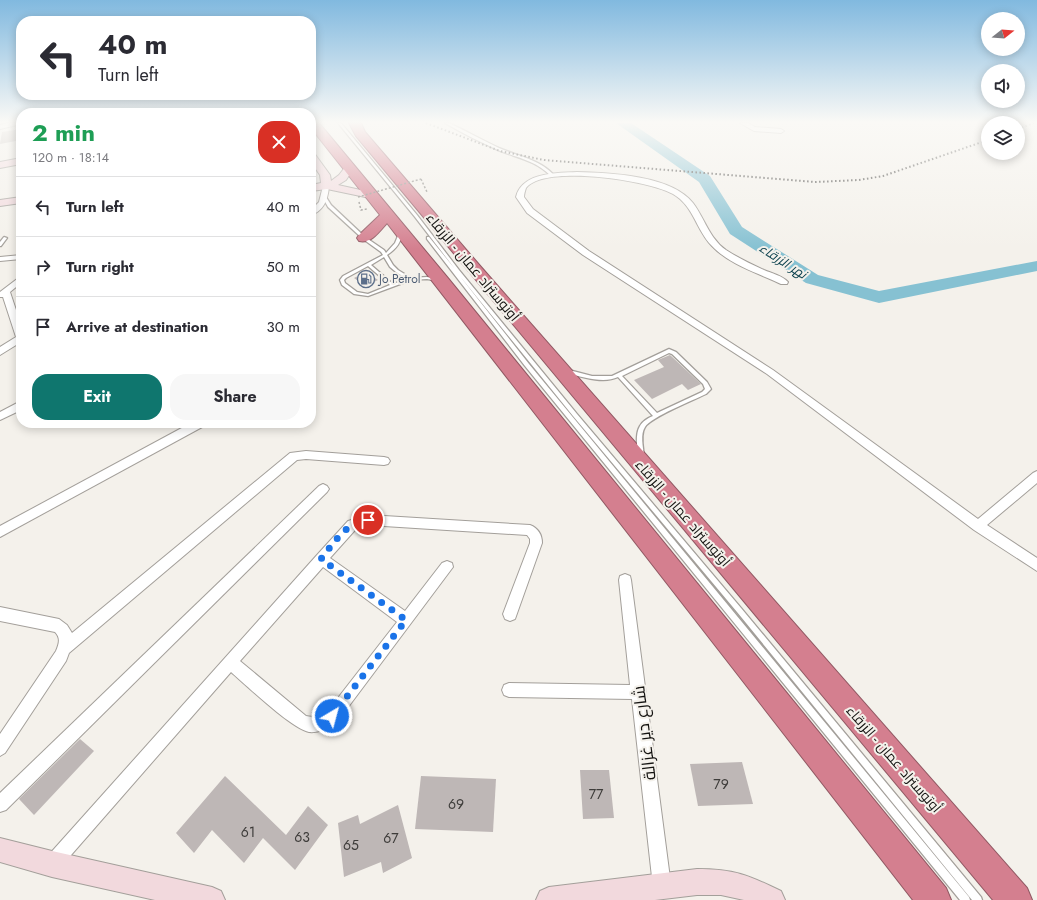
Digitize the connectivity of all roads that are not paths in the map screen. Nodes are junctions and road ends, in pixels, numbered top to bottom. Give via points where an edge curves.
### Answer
1 (318, 165) edge
2 (347, 165) edge
3 (370, 165) edge
4 (374, 165) edge
5 (387, 165) edge
6 (542, 165) edge
7 (349, 168) junction
8 (316, 172) edge
9 (552, 175) junction
10 (327, 184) junction
11 (316, 187) edge
12 (364, 196) junction
13 (325, 198) junction
14 (16, 201) edge
15 (0, 203) edge
16 (316, 209) edge
17 (394, 224) junction
18 (5, 238) dead end
19 (364, 238) junction
20 (0, 246) edge
21 (386, 254) junction
22 (16, 257) edge
23 (0, 259) edge
24 (368, 264) junction
25 (410, 279) junction
26 (441, 280) junction
27 (784, 282) dead end
28 (16, 283) edge
29 (392, 285) junction
30 (3, 294) edge
31 (16, 326) edge
32 (16, 341) edge
33 (0, 352) edge
34 (560, 370) junction
35 (619, 375) junction
36 (16, 408) edge
37 (0, 416) edge
38 (656, 416) junction
39 (191, 428) edge
40 (384, 462) dead end
41 (641, 463) junction
42 (1037, 476) edge
43 (323, 488) dead end
44 (978, 526) junction
45 (0, 532) edge
46 (321, 559) junction
47 (1037, 565) edge
48 (447, 567) dead end
49 (625, 580) dead end
50 (0, 614) edge
51 (510, 614) dead end
52 (406, 620) junction
53 (65, 648) junction
54 (230, 662) junction
55 (509, 690) dead end
56 (639, 692) junction
57 (0, 748) edge
58 (0, 804) edge
59 (0, 850) edge
60 (52, 864) junction
61 (662, 886) junction
62 (212, 900) edge
63 (549, 900) edge
64 (772, 900) edge
65 (934, 900) edge
66 (966, 900) edge
67 (978, 900) edge
68 (1016, 900) edge

1 - 10 street via 324,173
2 - 7 highway
3 - 66 lane via 647,512
4 - 67 lane via 575,415
5 - 34 highway, أوتوستراد عمان - الزرقاء
6 - 9 lane
7 - 10 street via 341,179
7 - 12 highway
8 - 10 street
9 - 27 street via 620,178 649,182 673,191 690,204 710,240 722,251
9 - 44 street via 536,179 522,190 520,197 530,211 586,253 785,383
10 - 11 street
10 - 12 street
10 - 13 street
12 - 17 highway
13 - 16 street
13 - 19 lane via 329,206
14 - 15 street
17 - 19 highway
17 - 21 lane via 396,244
17 - 26 highway
18 - 20 lane
19 - 21 lane
21 - 24 lane
21 - 25 lane via 391,266
22 - 23 street
24 - 29 lane
24 - 29 lane via 344,277 343,284 363,295
25 - 26 lane
25 - 29 lane
26 - 65 highway
28 - 30 street
30 - 31 street
32 - 33 street
34 - 35 lane via 592,378 609,379
34 - 41 highway, أوتوستراد عمان - الزرقاء
35 - 38 lane
35 - 38 lane via 669,351 707,386 708,389 704,393
36 - 37 street
38 - 41 lane via 646,421 642,429
39 - 45 street
40 - 53 street via 294,456
41 - 68 highway, أوتوستراد عمان - الزرقاء
42 - 44 street
43 - 58 street
44 - 47 street
46 - 51 street via 348,528 362,521 530,530 536,537 536,543
46 - 52 street
46 - 54 street
48 - 52 street
49 - 56 street, شارع دير غزالة
50 - 53 street via 59,626 67,638
52 - 54 street via 332,716 317,725 301,722
53 - 57 street
54 - 60 street
55 - 56 street
56 - 61 street, شارع دير غزالة
59 - 60 street
60 - 62 street
61 - 63 street
61 - 64 street via 721,882 745,886

